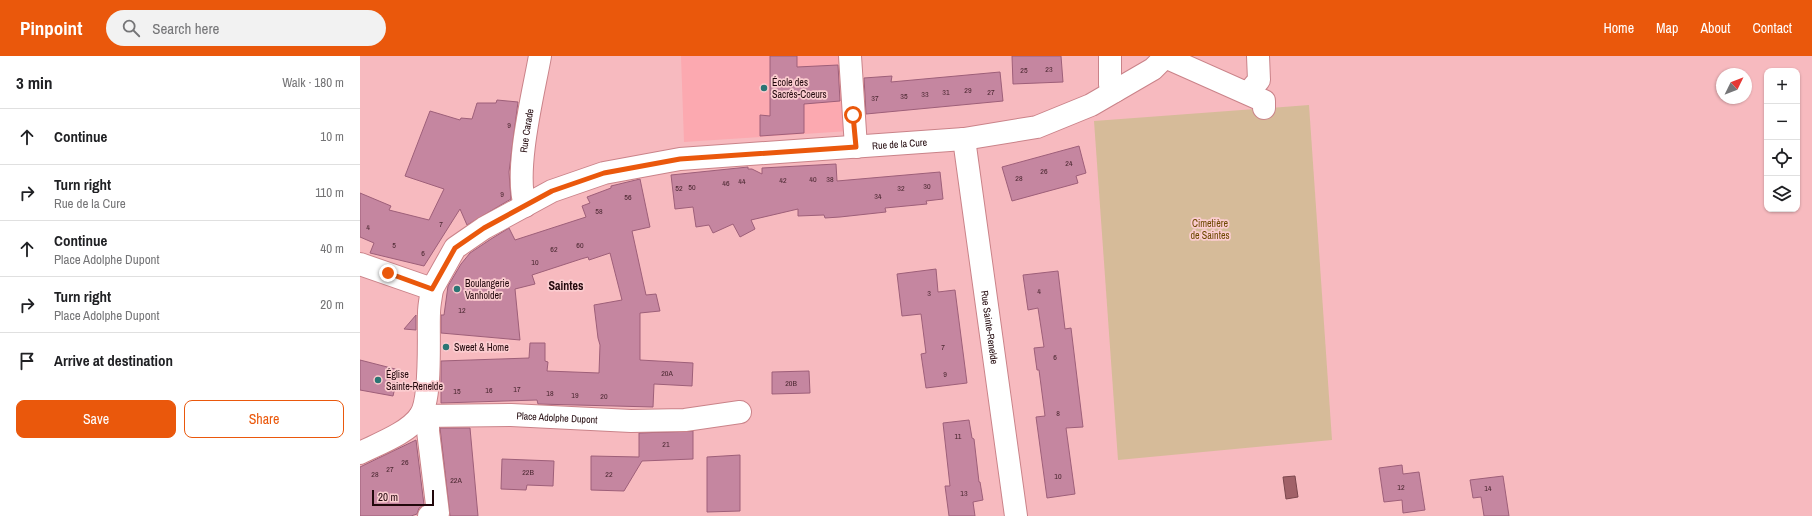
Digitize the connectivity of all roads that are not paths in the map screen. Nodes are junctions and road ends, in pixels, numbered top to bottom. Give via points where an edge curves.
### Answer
1 (540, 56) edge
2 (850, 56) edge
3 (1110, 56) edge
4 (1165, 56) edge
5 (1258, 56) edge
6 (1115, 91) junction
7 (1248, 93) junction
8 (1264, 108) dead end
9 (964, 139) junction
10 (856, 147) junction
11 (526, 206) junction
12 (360, 264) edge
13 (432, 289) junction
14 (740, 412) dead end
15 (424, 416) junction
16 (360, 453) edge
17 (429, 516) edge
18 (1016, 516) edge

1 - 11 street, Rue Carade via 527,125 523,167 522,194
2 - 10 street
3 - 6 street via 1110,85
4 - 6 street, Rue de la Cure via 1154,69
4 - 7 street
5 - 7 street via 1259,80
6 - 9 street, Rue de la Cure via 1092,105 1037,127
7 - 8 street via 1264,101
9 - 10 street, Rue de la Cure
9 - 18 street, Rue Sainte-Renelde
10 - 11 street, Rue de la Cure via 680,159 604,173 552,191
11 - 13 street via 484,228 455,248
12 - 13 street
13 - 15 street
14 - 15 street, Place Adolphe Dupont via 685,420 631,421 510,415
15 - 16 street via 391,438
15 - 17 street via 438,513

